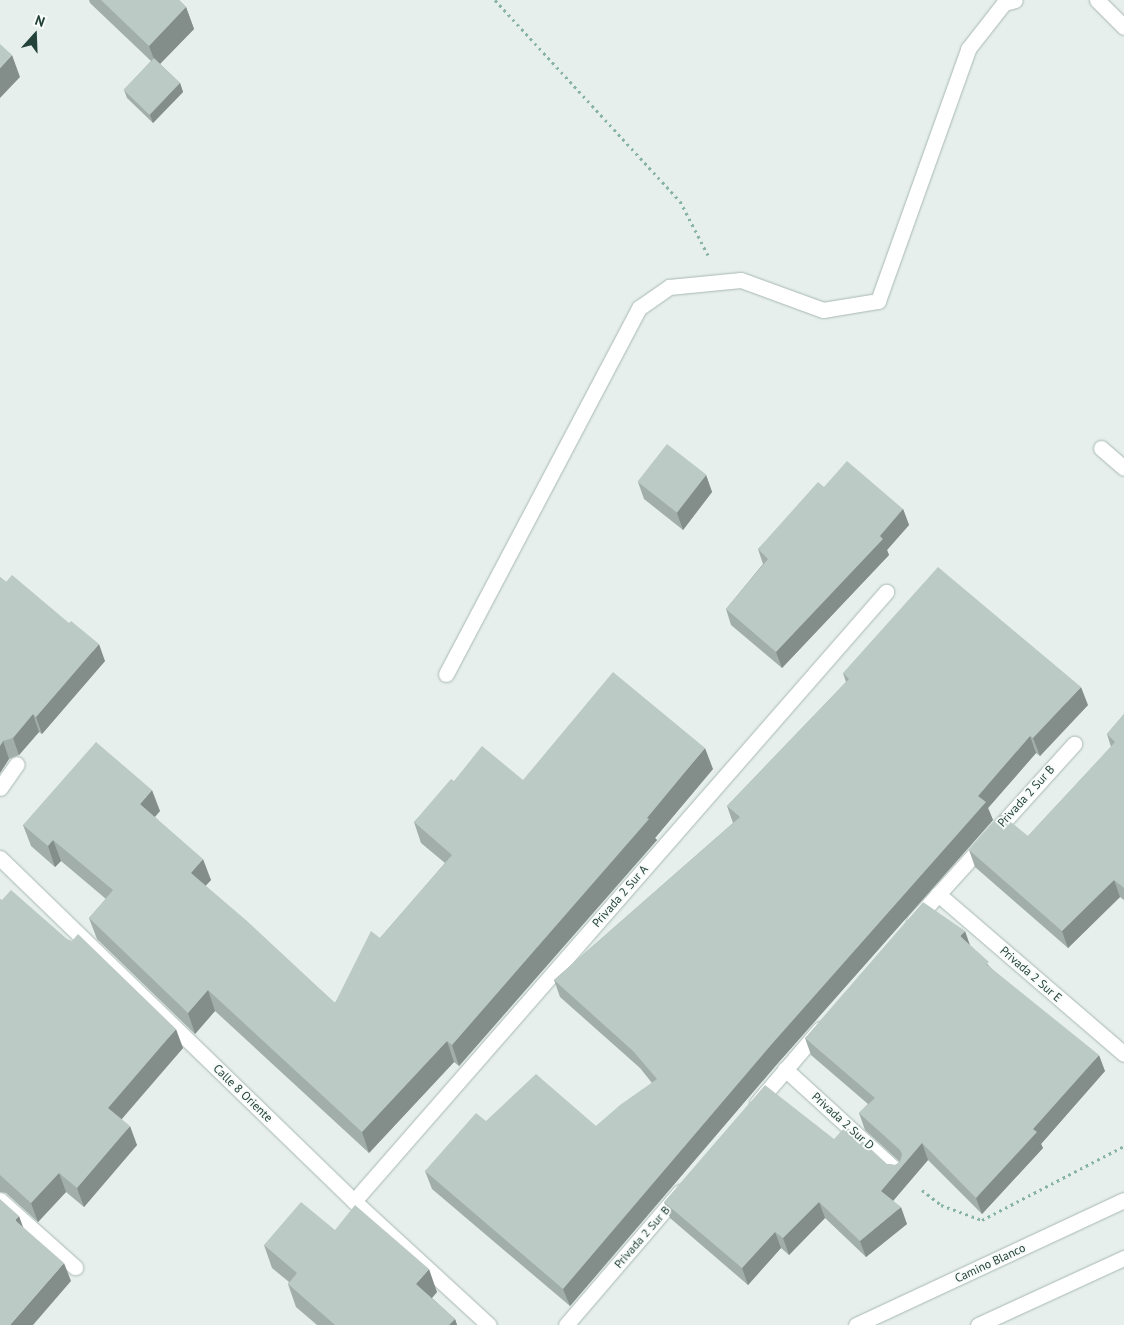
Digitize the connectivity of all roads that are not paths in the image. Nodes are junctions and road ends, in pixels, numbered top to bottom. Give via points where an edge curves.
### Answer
1 (1015, 0) edge
2 (1097, 0) edge
3 (1124, 27) edge
4 (1101, 448) dead end
5 (1124, 468) edge
6 (886, 592) dead end
7 (446, 674) dead end
8 (1074, 744) dead end
9 (18, 764) dead end
10 (0, 788) edge
11 (0, 858) edge
12 (938, 894) junction
13 (906, 931) edge
14 (830, 1018) edge
15 (1122, 1047) edge
16 (786, 1069) junction
17 (747, 1114) edge
18 (899, 1173) edge
19 (689, 1182) edge
20 (0, 1200) edge
21 (1124, 1200) edge
22 (354, 1201) junction
23 (1124, 1258) edge
24 (74, 1267) dead end
25 (489, 1325) edge
26 (566, 1325) edge
27 (856, 1325) edge
28 (978, 1325) edge

1 - 7 street via 1004,3 968,49 878,301 823,310 741,280 669,287 639,308
2 - 3 street
4 - 5 street
6 - 22 street, Privada 2 Sur A
8 - 12 street, Privada 2 Sur B
9 - 10 street
11 - 22 street, Calle 8 Oriente
12 - 13 street, Privada 2 Sur B
12 - 15 street, Privada 2 Sur E
14 - 16 street
16 - 17 street
16 - 18 street, Privada 2 Sur D
19 - 26 street, Privada 2 Sur B
20 - 24 street
21 - 27 street, Camino Blanco
22 - 25 street, Calle 8 Oriente
23 - 28 street

